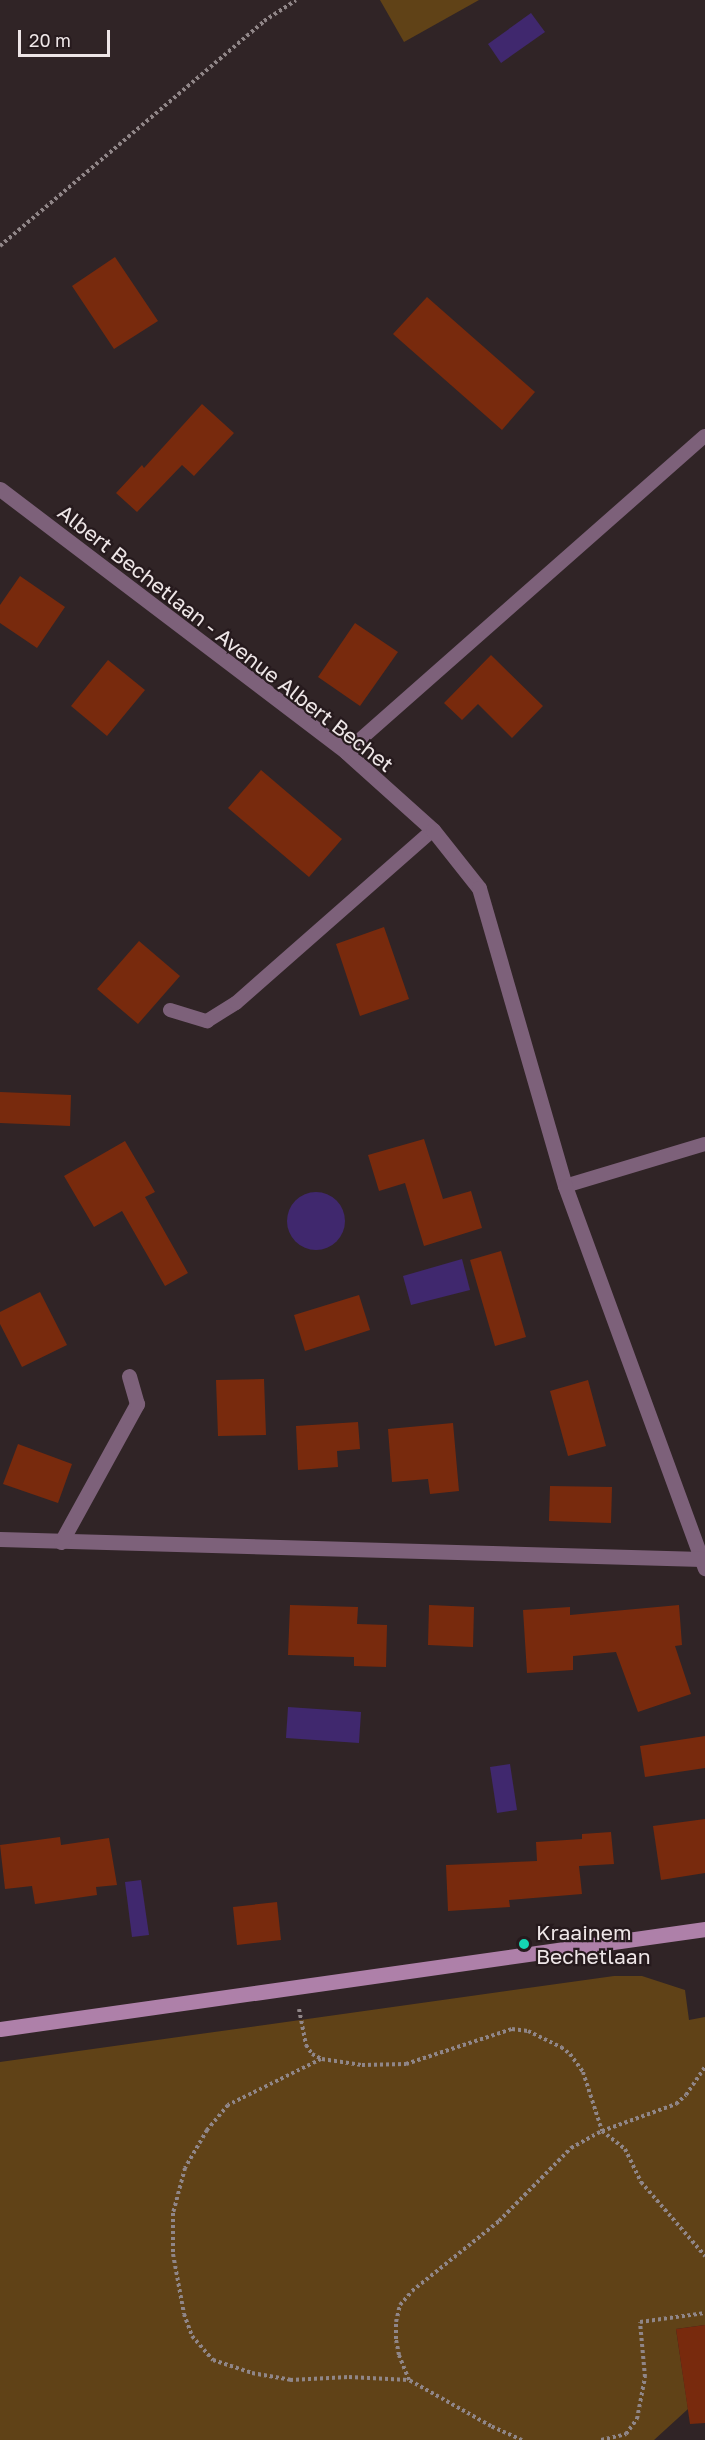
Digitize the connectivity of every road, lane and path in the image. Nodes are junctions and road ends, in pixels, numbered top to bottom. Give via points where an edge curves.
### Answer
1 (296, 0) edge
2 (0, 246) edge
3 (705, 436) edge
4 (0, 489) edge
5 (346, 752) junction
6 (433, 830) junction
7 (170, 1010) dead end
8 (705, 1144) edge
9 (565, 1186) junction
10 (129, 1376) dead end
11 (0, 1539) edge
12 (61, 1542) junction
13 (704, 1564) edge
14 (705, 1930) edge
15 (296, 1987) junction
16 (0, 2029) edge
17 (322, 2059) junction
18 (705, 2067) edge
19 (602, 2131) junction
20 (705, 2256) edge
21 (705, 2313) edge
22 (409, 2380) junction
23 (522, 2440) edge
24 (601, 2440) edge

1 - 2 path via 264,21
3 - 5 lane
4 - 5 street, Albert Bechetlaan - Avenue Albert Bechet
5 - 6 street, Albert Bechetlaan - Avenue Albert Bechet
6 - 7 lane via 236,1003 207,1021
6 - 9 street, Albert Bechetlaan - Avenue Albert Bechet via 479,888
8 - 9 lane
9 - 13 street, Albert Bechetlaan - Avenue Albert Bechet
10 - 12 street via 137,1404
11 - 12 street
12 - 13 street
14 - 15 street
15 - 16 street
15 - 17 path via 306,2045
17 - 19 path via 362,2065 406,2064 504,2030 528,2031 561,2047 574,2059 588,2086
17 - 22 path via 228,2105 207,2130 185,2168 173,2213 173,2254 184,2314 192,2336 213,2360 252,2373 290,2380
18 - 19 path via 676,2104
19 - 20 path via 625,2149 641,2182
19 - 22 path via 571,2148 498,2221 405,2299 398,2313 396,2339
21 - 24 path via 640,2322 645,2377 637,2419 626,2434
22 - 23 path

